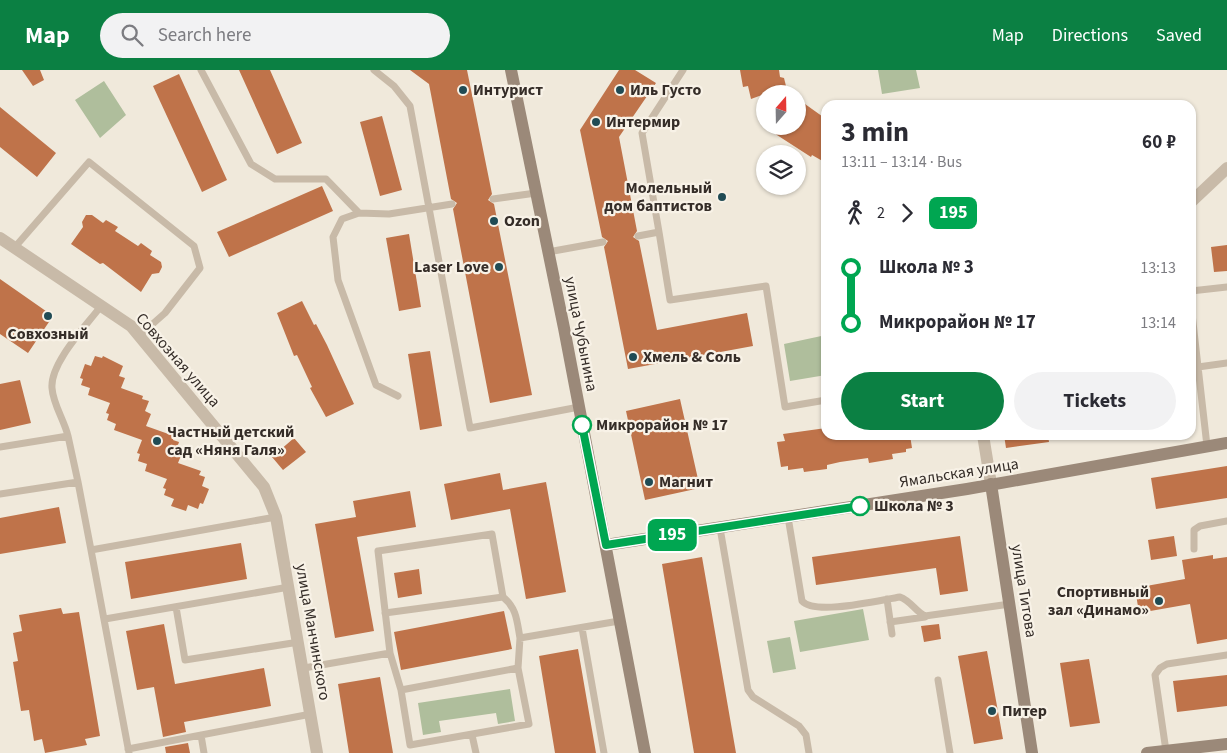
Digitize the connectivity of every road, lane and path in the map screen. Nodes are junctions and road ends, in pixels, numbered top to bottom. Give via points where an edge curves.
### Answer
1 (202, 70) edge
2 (374, 70) edge
3 (511, 70) edge
4 (683, 70) edge
5 (1227, 168) edge
6 (536, 193) junction
7 (1196, 197) edge
8 (493, 199) dead end
9 (452, 204) dead end
10 (428, 207) junction
11 (359, 213) junction
12 (659, 232) junction
13 (638, 236) dead end
14 (0, 238) edge
15 (603, 242) dead end
16 (15, 247) junction
17 (548, 252) junction
18 (1227, 287) edge
19 (1196, 290) edge
20 (101, 306) junction
21 (139, 336) junction
22 (1196, 349) edge
23 (1227, 363) edge
24 (1198, 366) junction
25 (398, 396) dead end
26 (821, 401) edge
27 (579, 407) junction
28 (68, 436) junction
29 (984, 440) edge
30 (1227, 443) edge
31 (1207, 446) junction
32 (0, 447) edge
33 (78, 482) junction
34 (991, 484) junction
35 (0, 494) edge
36 (276, 517) junction
37 (788, 517) junction
38 (1227, 521) edge
39 (720, 528) junction
40 (606, 545) junction
41 (1194, 549) dead end
42 (91, 550) junction
43 (290, 587) junction
44 (503, 597) junction
45 (887, 599) junction
46 (1010, 604) junction
47 (176, 607) junction
48 (384, 614) junction
49 (925, 616) junction
50 (105, 619) junction
51 (619, 621) junction
52 (890, 622) junction
53 (582, 628) junction
54 (892, 634) dead end
55 (520, 638) junction
56 (299, 642) junction
57 (390, 653) junction
58 (1227, 655) edge
59 (304, 668) junction
60 (518, 668) junction
61 (938, 680) dead end
62 (400, 690) junction
63 (311, 714) junction
64 (201, 735) junction
65 (472, 735) junction
66 (1227, 744) edge
67 (1166, 750) junction
68 (129, 751) edge
69 (204, 753) edge
70 (317, 753) edge
71 (476, 753) edge
72 (604, 753) edge
73 (645, 753) edge
74 (809, 753) edge
75 (950, 753) edge
76 (1032, 753) edge
77 (1147, 753) edge

1 - 11 lane via 251,164 275,180 326,179
2 - 10 lane via 394,86 410,106
3 - 6 street, улица Чубынина
4 - 12 lane via 642,133
5 - 7 street
6 - 8 lane
6 - 17 street, улица Чубынина
9 - 10 lane
10 - 11 lane via 389,214
10 - 27 lane via 470,428
11 - 25 lane via 342,219 333,237 338,280 376,385
12 - 13 lane
12 - 26 lane via 670,300 766,286 785,407
14 - 16 street, Совхозная улица
15 - 17 lane
16 - 20 street, Совхозная улица
16 - 21 lane via 89,162 194,246 200,268 165,313
17 - 27 street, улица Чубынина
18 - 19 lane
20 - 21 street, Совхозная улица via 131,326
20 - 28 lane via 57,366 52,378 54,400
21 - 36 street, Совхозная улица via 264,487
22 - 24 lane
23 - 24 lane
24 - 31 lane
27 - 40 street, улица Чубынина
28 - 32 lane
28 - 33 lane
29 - 34 street, улица Титова
30 - 31 street, Ямальская улица
31 - 34 street, Ямальская улица
33 - 35 lane
33 - 42 lane
34 - 37 street, Ямальская улица
34 - 46 street, улица Титова
36 - 42 lane
36 - 43 street, улица Манчинского
37 - 39 street, Ямальская улица
37 - 45 lane via 802,601 806,606 822,609
38 - 41 lane via 1194,530
39 - 40 street, Ямальская улица
39 - 74 lane via 748,690 753,697 799,726 806,735
40 - 51 street, улица Чубынина
42 - 50 lane
43 - 47 lane
43 - 56 street, улица Манчинского
44 - 48 lane
44 - 48 lane via 492,534 378,550
44 - 55 lane via 515,612
45 - 49 lane via 900,597 908,600
45 - 52 lane
46 - 49 lane
46 - 76 street, улица Титова
47 - 50 lane
47 - 56 lane via 185,660
48 - 57 lane
49 - 52 lane
50 - 68 lane
51 - 53 lane
51 - 73 street, улица Чубынина
52 - 54 lane
53 - 55 lane
53 - 72 lane
55 - 60 lane
56 - 59 street, улица Манчинского
57 - 59 lane
57 - 62 lane
58 - 67 lane via 1167,664 1155,675
59 - 63 street, улица Манчинского
60 - 62 lane
60 - 65 lane via 529,724
61 - 75 lane
62 - 65 lane via 410,745
63 - 64 lane
63 - 70 street, улица Манчинского
64 - 68 lane
64 - 69 lane
65 - 71 lane
66 - 67 street
67 - 77 street

